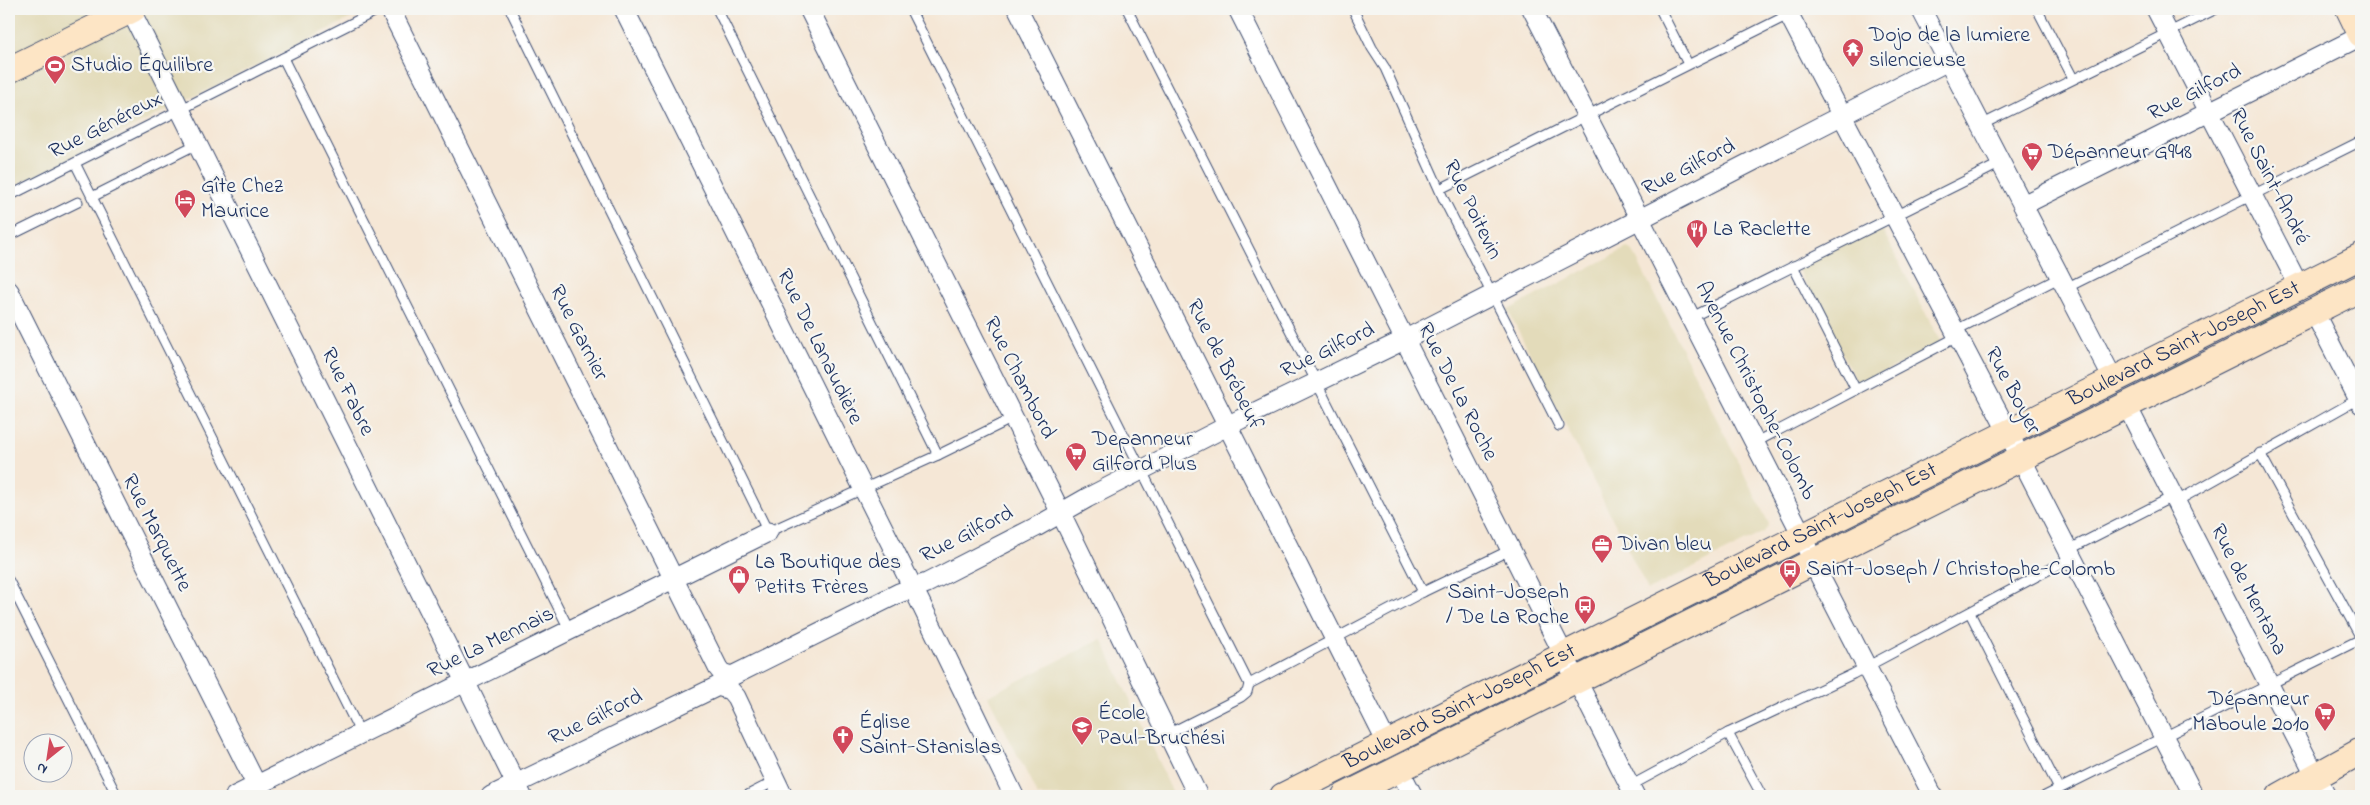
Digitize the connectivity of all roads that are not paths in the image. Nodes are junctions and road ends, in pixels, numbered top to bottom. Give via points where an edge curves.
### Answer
1 (131, 9) edge
2 (380, 9) edge
3 (390, 9) edge
4 (510, 9) edge
5 (624, 9) edge
6 (717, 9) edge
7 (809, 9) edge
8 (910, 9) edge
9 (1018, 9) edge
10 (1127, 9) edge
11 (1238, 9) edge
12 (1353, 9) edge
13 (1532, 9) edge
14 (1660, 9) edge
15 (1921, 9) edge
16 (2038, 9) edge
17 (2156, 9) edge
18 (2216, 9) edge
19 (2349, 9) edge
20 (1792, 10) edge
21 (2168, 32) junction
22 (2361, 35) edge
23 (283, 58) junction
24 (1948, 61) junction
25 (1688, 64) junction
26 (9, 70) edge
27 (2073, 78) junction
28 (180, 110) junction
29 (2210, 113) junction
30 (1586, 116) junction
31 (1842, 116) junction
32 (1981, 125) junction
33 (2361, 141) edge
34 (197, 144) junction
35 (75, 163) junction
36 (2001, 163) junction
37 (1440, 189) junction
38 (9, 196) edge
39 (2253, 196) junction
40 (92, 197) junction
41 (78, 202) dead end
42 (2023, 205) junction
43 (1895, 215) junction
44 (1640, 220) junction
45 (9, 236) edge
46 (2361, 256) edge
47 (1793, 266) junction
48 (2064, 282) junction
49 (2299, 286) junction
50 (2361, 288) edge
51 (9, 291) edge
52 (1492, 294) junction
53 (2314, 312) junction
54 (1690, 318) junction
55 (1955, 334) junction
56 (1404, 340) junction
57 (2114, 379) junction
58 (1317, 383) junction
59 (1856, 390) junction
60 (2360, 402) edge
61 (2127, 406) junction
62 (1013, 418) junction
63 (1227, 426) junction
64 (1559, 426) dead end
65 (2008, 433) junction
66 (1754, 443) junction
67 (2260, 452) junction
68 (938, 455) junction
69 (2021, 460) junction
70 (1141, 470) junction
71 (863, 489) junction
72 (2175, 499) junction
73 (1061, 513) junction
74 (768, 532) junction
75 (1802, 535) junction
76 (1510, 550) junction
77 (2069, 554) junction
78 (1813, 563) junction
79 (674, 578) junction
80 (9, 581) edge
81 (913, 589) junction
82 (1423, 592) junction
83 (1970, 613) junction
84 (570, 631) junction
85 (2361, 638) edge
86 (1335, 640) junction
87 (1563, 655) junction
88 (1867, 666) junction
89 (725, 681) junction
90 (1576, 681) junction
91 (464, 682) junction
92 (1249, 684) junction
93 (2270, 685) junction
94 (1728, 733) junction
95 (361, 734) junction
96 (1168, 734) junction
97 (2164, 738) junction
98 (1386, 743) junction
99 (2361, 750) edge
100 (1400, 769) junction
101 (2321, 786) edge
102 (779, 789) edge
103 (2059, 789) junction
104 (519, 790) edge
105 (259, 791) edge
106 (1632, 791) edge
107 (117, 796) edge
108 (235, 796) edge
109 (491, 796) edge
110 (746, 796) edge
111 (1014, 796) edge
112 (1198, 796) edge
113 (1283, 796) edge
114 (1346, 796) edge
115 (1413, 796) edge
116 (1762, 796) edge
117 (1933, 796) edge
118 (2046, 796) edge
119 (2194, 796) edge
120 (2280, 796) edge

1 - 26 main road
1 - 28 street, Rue Fabre
2 - 23 lane, Rue Généreux
3 - 79 street, Rue Garnier
4 - 74 lane
5 - 71 street, Rue De Lanaudière
6 - 68 lane
7 - 62 street, Rue Chambord
8 - 70 lane
9 - 63 street, Rue de Brébeuf
10 - 58 lane
11 - 56 street, Rue De La Roche
12 - 37 lane, Rue Poitevin via 1386,68
13 - 30 street, Avenue Christophe-Colomb
14 - 25 lane
15 - 24 street
16 - 27 lane
17 - 21 street, Rue Saint-André
18 - 21 lane
19 - 22 main road
20 - 25 lane
20 - 31 street, Rue Boyer
21 - 27 lane
21 - 29 street, Rue Saint-André
22 - 29 street, Rue Gilford
23 - 28 lane, Rue Généreux
23 - 84 lane
24 - 31 street, Rue Gilford
24 - 32 street
25 - 30 lane
27 - 32 lane
28 - 34 street, Rue Fabre
28 - 35 lane, Rue Généreux
29 - 39 street, Rue Saint-André
29 - 42 street, Rue Gilford
30 - 37 lane
30 - 44 street, Avenue Christophe-Colomb
31 - 43 street, Rue Boyer
31 - 44 street, Rue Gilford
32 - 36 street
33 - 39 lane
34 - 40 lane
34 - 91 street, Rue Fabre
35 - 38 lane, Rue Généreux
35 - 40 lane
36 - 42 street
36 - 43 lane
37 - 52 lane, Rue Poitevin
39 - 48 lane
39 - 49 street, Rue Saint-André
40 - 95 lane
41 - 45 lane
42 - 48 street
43 - 47 lane
43 - 55 street, Rue Boyer
44 - 52 street, Rue Gilford
44 - 54 street, Avenue Christophe-Colomb
46 - 49 main road, Boulevard Saint-Joseph Est
47 - 54 lane
47 - 59 lane
48 - 55 lane
48 - 57 street
49 - 57 main road, Boulevard Saint-Joseph Est
50 - 53 main road, Boulevard Saint-Joseph Est
51 - 105 street, Rue Marquette
52 - 56 street, Rue Gilford
52 - 64 lane, Rue Poitevin
53 - 60 street
53 - 61 main road, Boulevard Saint-Joseph Est
54 - 66 street, Avenue Christophe-Colomb
55 - 59 lane
55 - 65 street, Rue Boyer
56 - 58 street, Rue Gilford
56 - 76 street, Rue De La Roche
57 - 65 main road, Boulevard Saint-Joseph Est
58 - 63 street, Rue Gilford
58 - 82 lane
59 - 66 lane
60 - 67 lane
61 - 69 main road, Boulevard Saint-Joseph Est
61 - 72 street, Rue de Mentana
62 - 68 lane
62 - 73 street, Rue Chambord
63 - 70 street, Rue Gilford
63 - 86 street, Rue de Brébeuf
65 - 69 street, Rue Boyer
65 - 75 main road, Boulevard Saint-Joseph Est
66 - 75 street, Avenue Christophe-Colomb
67 - 72 lane
67 - 85 lane
68 - 71 lane
69 - 77 street, Rue Boyer
69 - 78 main road, Boulevard Saint-Joseph Est
70 - 73 street, Rue Gilford
70 - 92 lane
71 - 74 lane
71 - 81 street, Rue De Lanaudière
72 - 77 lane
72 - 93 street, Rue de Mentana
73 - 81 street, Rue Gilford
73 - 96 street, Rue Chambord
74 - 79 street, Rue La Mennais
75 - 78 street, Avenue Christophe-Colomb
75 - 87 main road, Boulevard Saint-Joseph Est
76 - 82 lane
76 - 87 street, Rue De La Roche
77 - 83 lane
77 - 97 street, Rue Boyer
78 - 88 street, Avenue Christophe-Colomb
78 - 90 main road, Boulevard Saint-Joseph Est
79 - 84 street, Rue La Mennais
79 - 89 street, Rue Garnier
80 - 107 lane
81 - 89 street, Rue Gilford
81 - 111 street, Rue De Lanaudière
82 - 86 lane
83 - 88 lane
83 - 103 lane
84 - 91 street, Rue La Mennais
85 - 93 lane
86 - 92 lane
86 - 98 street, Rue de Brébeuf
87 - 90 street, Rue De La Roche
87 - 98 main road, Boulevard Saint-Joseph Est
88 - 94 lane
88 - 117 street, Avenue Christophe-Colomb
89 - 102 street, Rue Garnier via 736,697
89 - 104 street, Rue Gilford
90 - 100 main road, Boulevard Saint-Joseph Est
90 - 106 street, Rue De La Roche
91 - 95 street, Rue La Mennais
91 - 104 street, Rue Fabre
92 - 96 lane via 1241,698
93 - 97 lane
93 - 101 street, Rue de Mentana
94 - 106 lane
94 - 116 lane
95 - 105 street, Rue La Mennais
96 - 112 street, Rue Chambord
97 - 103 lane
97 - 119 street, Rue Boyer
98 - 113 main road, Boulevard Saint-Joseph Est
99 - 101 main road
100 - 114 main road, Boulevard Saint-Joseph Est
100 - 115 street
101 - 120 main road
102 - 110 lane
103 - 118 lane
104 - 109 street, Rue Gilford
105 - 108 street, Rue La Mennais

